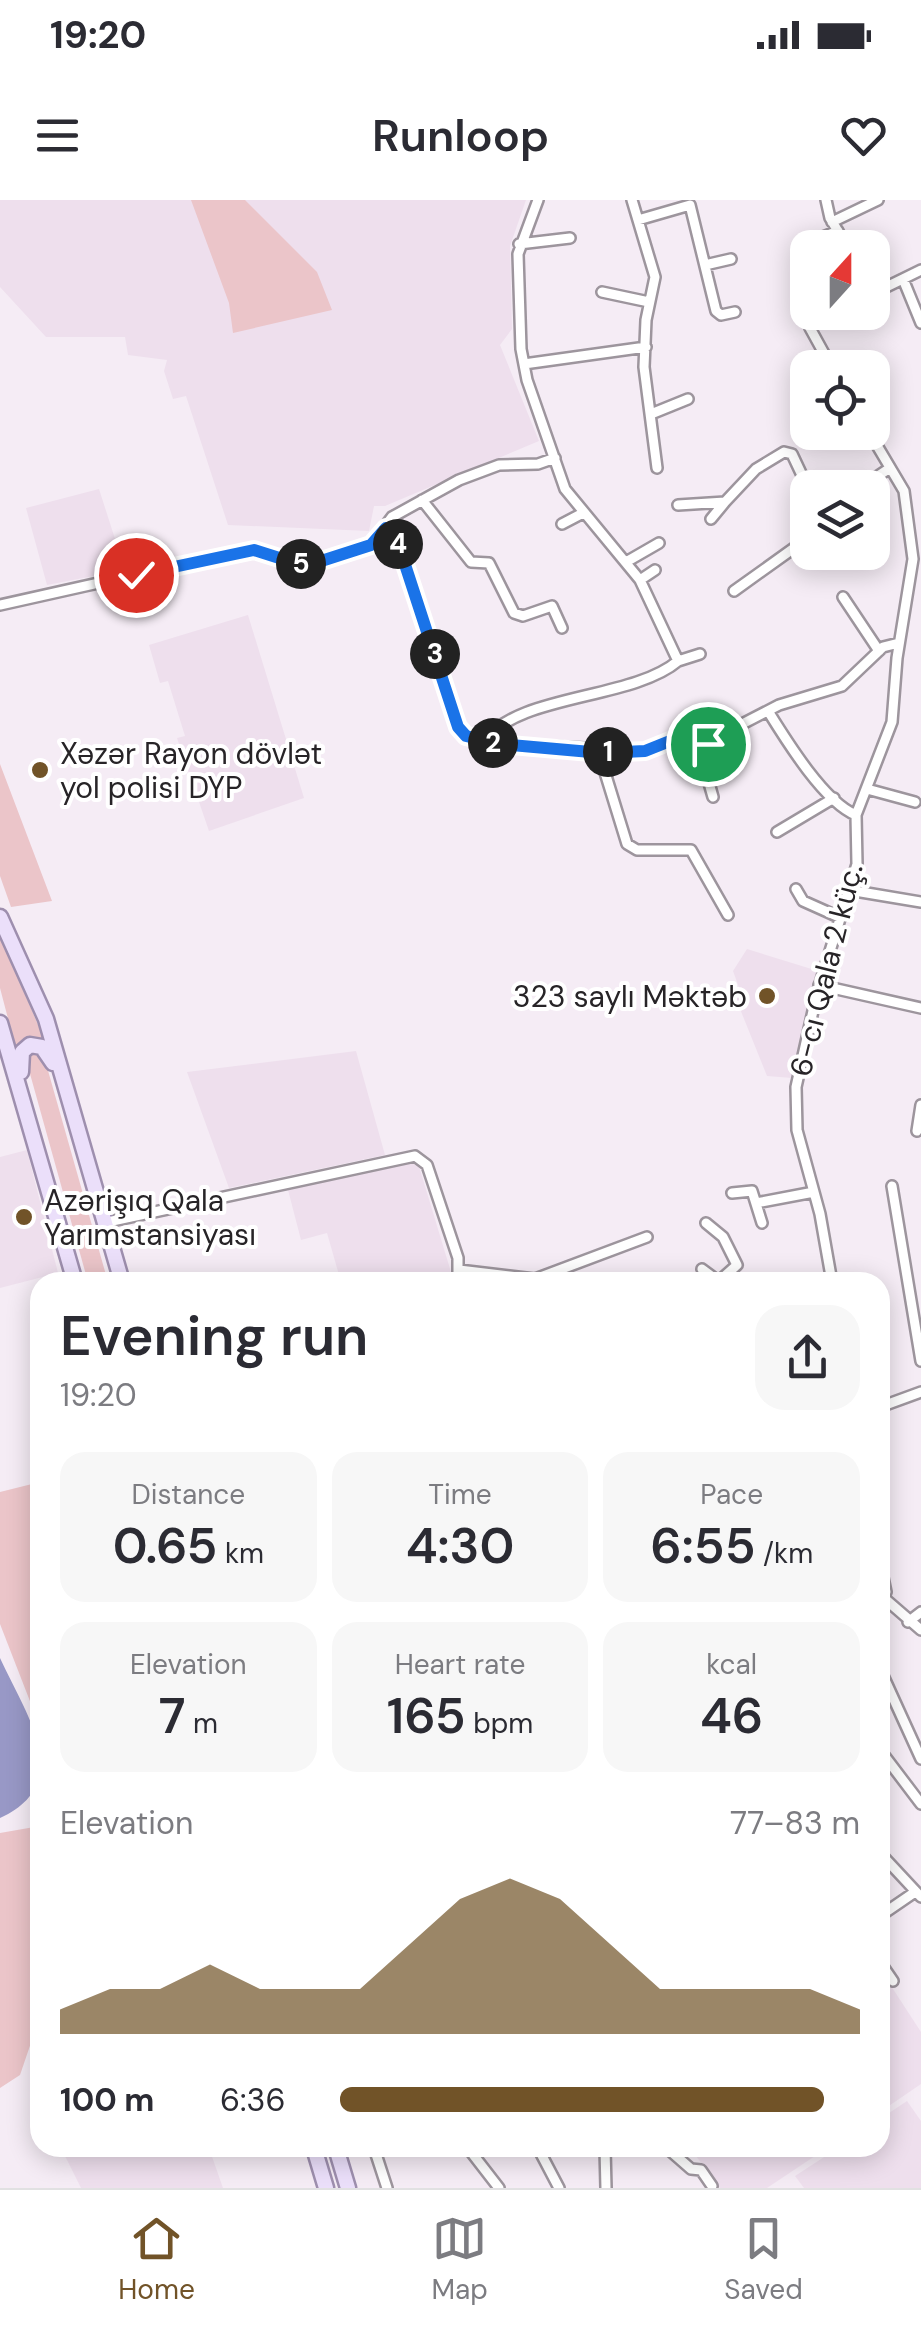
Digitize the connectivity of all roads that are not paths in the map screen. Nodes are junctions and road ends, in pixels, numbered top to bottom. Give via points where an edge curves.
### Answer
1 (632, 200) edge
2 (826, 200) edge
3 (878, 200) edge
4 (538, 206) edge
5 (638, 220) junction
6 (835, 226) junction
7 (828, 230) edge
8 (837, 230) edge
9 (570, 238) dead end
10 (520, 244) junction
11 (731, 259) dead end
12 (705, 265) junction
13 (921, 270) edge
14 (903, 279) junction
15 (890, 285) edge
16 (602, 292) dead end
17 (649, 302) junction
18 (736, 312) dead end
19 (921, 323) edge
20 (646, 347) junction
21 (524, 364) junction
22 (688, 399) dead end
23 (651, 414) junction
24 (880, 450) edge
25 (554, 458) junction
26 (656, 468) dead end
27 (890, 468) junction
28 (800, 470) edge
29 (887, 470) edge
30 (422, 500) junction
31 (726, 502) junction
32 (678, 505) dead end
33 (583, 513) junction
34 (711, 519) dead end
35 (562, 524) dead end
36 (386, 528) junction
37 (660, 543) dead end
38 (790, 551) edge
39 (626, 562) junction
40 (655, 570) dead end
41 (917, 572) edge
42 (640, 580) junction
43 (734, 592) dead end
44 (843, 597) dead end
45 (0, 605) edge
46 (562, 628) dead end
47 (899, 643) junction
48 (879, 651) junction
49 (700, 654) dead end
50 (678, 661) junction
51 (768, 711) junction
52 (710, 737) junction
53 (485, 741) junction
54 (599, 753) junction
55 (866, 789) junction
56 (713, 797) dead end
57 (834, 798) junction
58 (915, 802) dead end
59 (856, 815) junction
60 (776, 832) dead end
61 (796, 889) dead end
62 (850, 890) junction
63 (921, 902) edge
64 (728, 915) dead end
65 (0, 918) edge
66 (841, 918) junction
67 (819, 985) junction
68 (921, 1008) edge
69 (0, 1023) edge
70 (921, 1105) edge
71 (72, 1110) junction
72 (26, 1115) junction
73 (917, 1131) dead end
74 (892, 1186) dead end
75 (814, 1192) junction
76 (732, 1193) dead end
77 (756, 1204) junction
78 (103, 1223) junction
79 (706, 1223) dead end
80 (762, 1223) dead end
81 (646, 1237) dead end
82 (702, 1269) dead end
83 (459, 1270) joint
84 (71, 1272) edge
85 (119, 1272) edge
86 (476, 1272) edge
87 (554, 1272) edge
88 (706, 1272) edge
89 (733, 1272) edge
90 (830, 1272) edge
91 (921, 1362) edge
92 (921, 1392) edge
93 (890, 1403) edge
94 (890, 1607) edge
95 (921, 1612) edge
96 (908, 1622) junction
97 (921, 1630) edge
98 (890, 1692) edge
99 (921, 1759) edge
100 (890, 1763) edge
101 (921, 1804) edge
102 (890, 1864) edge
103 (918, 1894) edge
104 (890, 1910) edge
105 (890, 1978) edge
106 (892, 1981) dead end
107 (317, 2157) edge
108 (339, 2157) edge
109 (377, 2157) edge
110 (475, 2157) edge
111 (543, 2157) edge
112 (605, 2157) edge
113 (677, 2157) edge
114 (712, 2186) edge
115 (326, 2188) edge
116 (348, 2188) edge
117 (387, 2188) edge
118 (500, 2188) edge
119 (559, 2188) edge
120 (606, 2188) edge

1 - 5 street
2 - 6 street
3 - 6 street
4 - 10 street
5 - 12 street via 690,204
5 - 17 street via 655,277
6 - 7 street
6 - 8 street
9 - 10 street
10 - 21 street
11 - 12 street
12 - 18 street via 718,314
13 - 14 street
14 - 15 street
14 - 19 street
16 - 17 street
17 - 20 street
20 - 21 street
20 - 23 street
21 - 25 street
22 - 23 street
23 - 26 street
24 - 27 street, 6-cı Qala 2 küç.
25 - 30 street via 491,468
25 - 33 street
27 - 29 street
27 - 41 street, 6-cı Qala 2 küç. via 909,509
28 - 31 street via 784,452
30 - 36 street
30 - 46 street via 471,562 489,563 514,612 523,616 552,606
31 - 32 street
31 - 34 street
33 - 35 street
33 - 39 street
36 - 45 street via 371,545 312,564 246,550
36 - 53 street via 397,540 460,730
37 - 39 street
38 - 43 street
39 - 42 street
40 - 42 street
41 - 47 street, 6-cı Qala 2 küç.
42 - 50 street
44 - 48 street
47 - 48 street
47 - 55 street, 6-cı Qala 2 küç. via 892,722
48 - 51 street via 842,686
49 - 50 street
50 - 53 street via 599,693 519,713
51 - 52 street
51 - 57 street
52 - 54 street via 695,731 645,751
52 - 56 street
53 - 54 street
54 - 64 street via 628,844 636,850 691,850
55 - 58 street
55 - 59 street, 6-cı Qala 2 küç.
57 - 59 street
57 - 60 street
59 - 62 street, 6-cı Qala 2 küç.
61 - 66 street via 803,901
62 - 63 street
62 - 66 street, 6-cı Qala 2 küç.
65 - 71 main road via 39,999
66 - 67 street, 6-cı Qala 2 küç.
67 - 68 street
67 - 75 street, 6-cı Qala 2 küç. via 795,1098 796,1130
69 - 72 main road
70 - 73 street
71 - 72 main road via 50,1058 30,1045 20,1058
71 - 78 main road
72 - 84 main road
74 - 91 street
75 - 77 street
75 - 90 street, 6-cı Qala 2 küç.
76 - 77 street via 749,1189
77 - 80 street
78 - 83 street via 415,1156 426,1165
78 - 85 main road
79 - 89 street via 736,1260
81 - 87 street
82 - 88 street
83 - 86 street
92 - 93 street
94 - 96 street
95 - 96 street
96 - 97 street
98 - 99 street
100 - 101 street
102 - 103 street
103 - 104 street
105 - 106 street
107 - 115 main road
108 - 116 main road
109 - 117 street
110 - 118 street
111 - 119 street
112 - 120 street
113 - 114 street via 691,2170 702,2170

